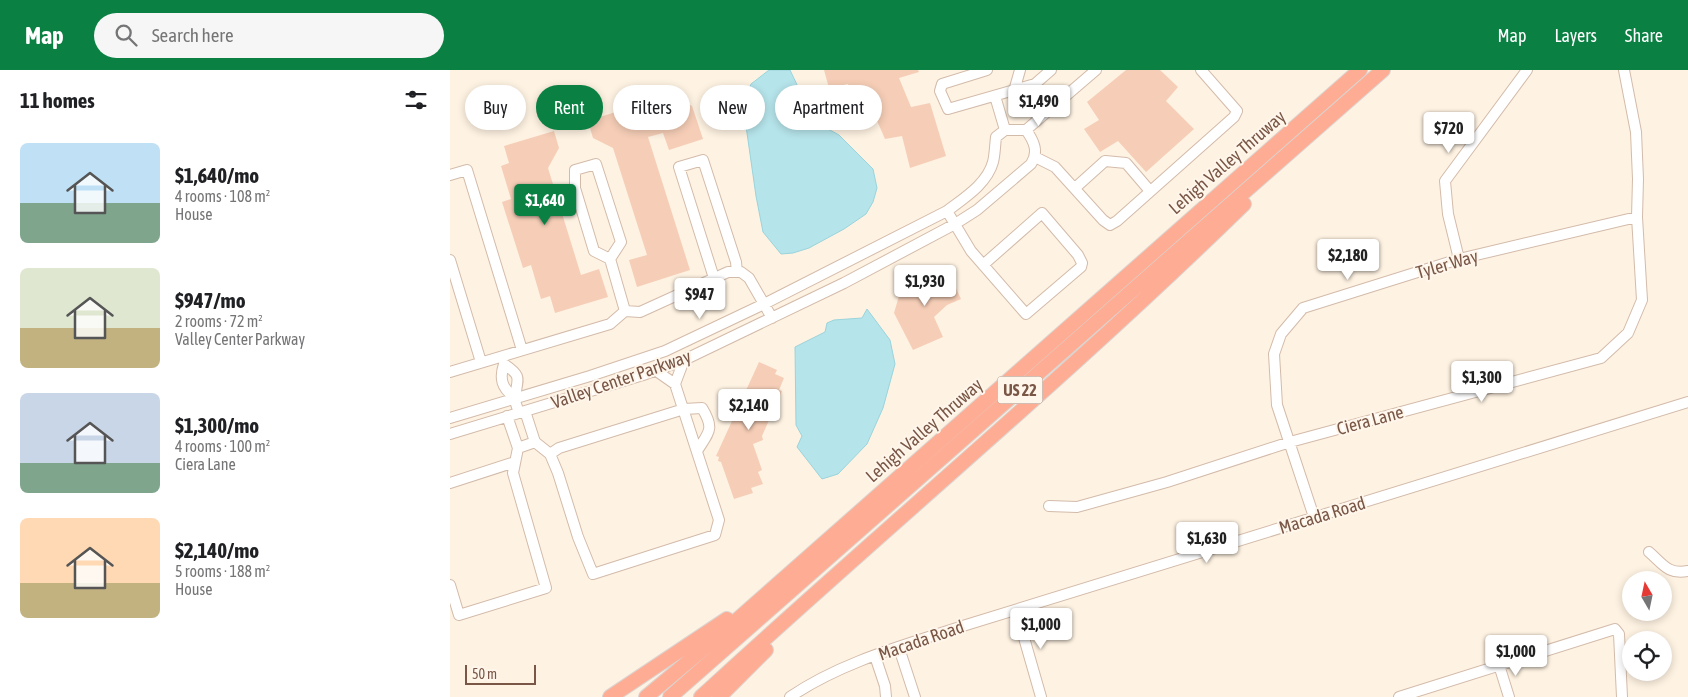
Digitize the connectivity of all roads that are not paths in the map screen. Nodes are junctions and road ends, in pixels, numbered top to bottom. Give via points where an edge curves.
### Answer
1 (987, 70) edge
2 (1020, 70) edge
3 (1051, 70) edge
4 (1096, 70) edge
5 (1201, 70) edge
6 (1360, 70) edge
7 (1383, 70) edge
8 (1527, 70) edge
9 (1624, 70) edge
10 (1370, 82) junction
11 (1014, 91) junction
12 (996, 96) junction
13 (1005, 130) junction
14 (1026, 130) junction
15 (1035, 157) junction
16 (450, 175) edge
17 (1074, 188) junction
18 (1150, 191) junction
19 (947, 211) junction
20 (1637, 217) junction
21 (955, 224) junction
22 (1460, 259) junction
23 (450, 260) edge
24 (610, 260) junction
25 (983, 265) junction
26 (737, 272) junction
27 (714, 278) junction
28 (764, 304) junction
29 (624, 310) junction
30 (772, 318) junction
31 (522, 350) junction
32 (502, 360) junction
33 (684, 360) junction
34 (481, 362) junction
35 (655, 370) junction
36 (450, 372) edge
37 (675, 384) junction
38 (514, 397) junction
39 (1688, 402) edge
40 (684, 409) junction
41 (522, 412) junction
42 (508, 416) junction
43 (450, 418) edge
44 (450, 434) edge
45 (535, 442) junction
46 (1290, 442) junction
47 (518, 448) junction
48 (697, 451) junction
49 (550, 454) junction
50 (515, 462) junction
51 (450, 483) edge
52 (1049, 506) dead end
53 (1314, 517) junction
54 (872, 542) junction
55 (1649, 552) dead end
56 (1688, 571) edge
57 (781, 581) junction
58 (450, 585) edge
59 (1016, 610) junction
60 (455, 617) edge
61 (899, 648) junction
62 (875, 656) junction
63 (1499, 665) junction
64 (610, 697) edge
65 (646, 697) edge
66 (670, 697) edge
67 (701, 697) edge
68 (719, 697) edge
69 (790, 697) edge
70 (886, 697) edge
71 (916, 697) edge
72 (1042, 697) edge
73 (1399, 697) edge
74 (1509, 697) edge
75 (1622, 697) edge

1 - 12 street via 942,84 940,91 948,108
2 - 11 street
3 - 11 street via 1035,84
4 - 14 street
5 - 18 street via 1236,111 1234,117
6 - 57 highway, Lehigh Valley Thruway / US 22
7 - 10 highway, Lehigh Valley Thruway / US 22
8 - 22 street via 1445,181 1448,214
9 - 20 street, Ciera Lane via 1636,132
10 - 54 highway via 1066,371
10 - 66 highway, Lehigh Valley Thruway / US 22
11 - 12 street
12 - 13 street
13 - 14 street
13 - 19 street, Valley Center Parkway via 996,137 993,162 985,177 973,192
14 - 15 street via 1035,145
15 - 17 street via 1055,167
15 - 21 street, Valley Center Parkway via 977,210
16 - 31 street via 467,170
17 - 18 street via 1105,161 1126,163
17 - 18 street via 1110,225
19 - 21 street
19 - 28 street, Valley Center Parkway
20 - 22 street, Tyler Way
20 - 46 street, Ciera Lane via 1642,300 1628,333 1601,358
21 - 25 street
21 - 30 street, Valley Center Parkway
22 - 46 street, Tyler Way via 1303,308 1281,334 1274,354 1277,406
23 - 34 street
24 - 24 street via 621,242 596,164 575,170 575,188 594,251
24 - 29 street
25 - 25 street via 1026,314 1082,263 1042,213
26 - 27 street
26 - 27 street via 703,160 695,162 679,167
26 - 28 street via 749,278
27 - 29 street via 640,312
28 - 30 street
28 - 38 street, Valley Center Parkway via 665,350 590,376
29 - 31 street via 610,324
30 - 33 street, Valley Center Parkway
31 - 32 street
32 - 34 street
32 - 38 street via 500,376 505,390
32 - 38 street via 514,371 519,384
33 - 35 street, Valley Center Parkway
33 - 37 street
34 - 36 street
35 - 37 street
35 - 41 street, Valley Center Parkway
37 - 40 street
38 - 41 street
38 - 43 street, Valley Center Parkway
39 - 53 street, Macada Road
40 - 48 street
40 - 48 street via 702,408 709,419 710,430
40 - 49 street via 559,448
41 - 42 street, Valley Center Parkway
41 - 45 street
42 - 44 street, Valley Center Parkway
42 - 47 street
45 - 47 street
45 - 49 street
46 - 52 street, Ciera Lane via 1167,482 1076,507
46 - 53 street, Tyler Way
47 - 50 street
48 - 49 street via 719,520 715,534 593,574
50 - 51 street
50 - 60 street via 513,473 546,588
53 - 59 street, Macada Road
54 - 67 highway
54 - 68 highway
55 - 56 street via 1670,571 1677,574
57 - 64 highway
57 - 65 highway, Lehigh Valley Thruway / US 22
58 - 60 street
59 - 61 street, Macada Road
59 - 72 street
61 - 62 street, Macada Road
61 - 71 street
62 - 69 street, Macada Road via 828,674
62 - 70 street
63 - 73 street
63 - 74 street
63 - 75 street via 1615,629 1619,634

